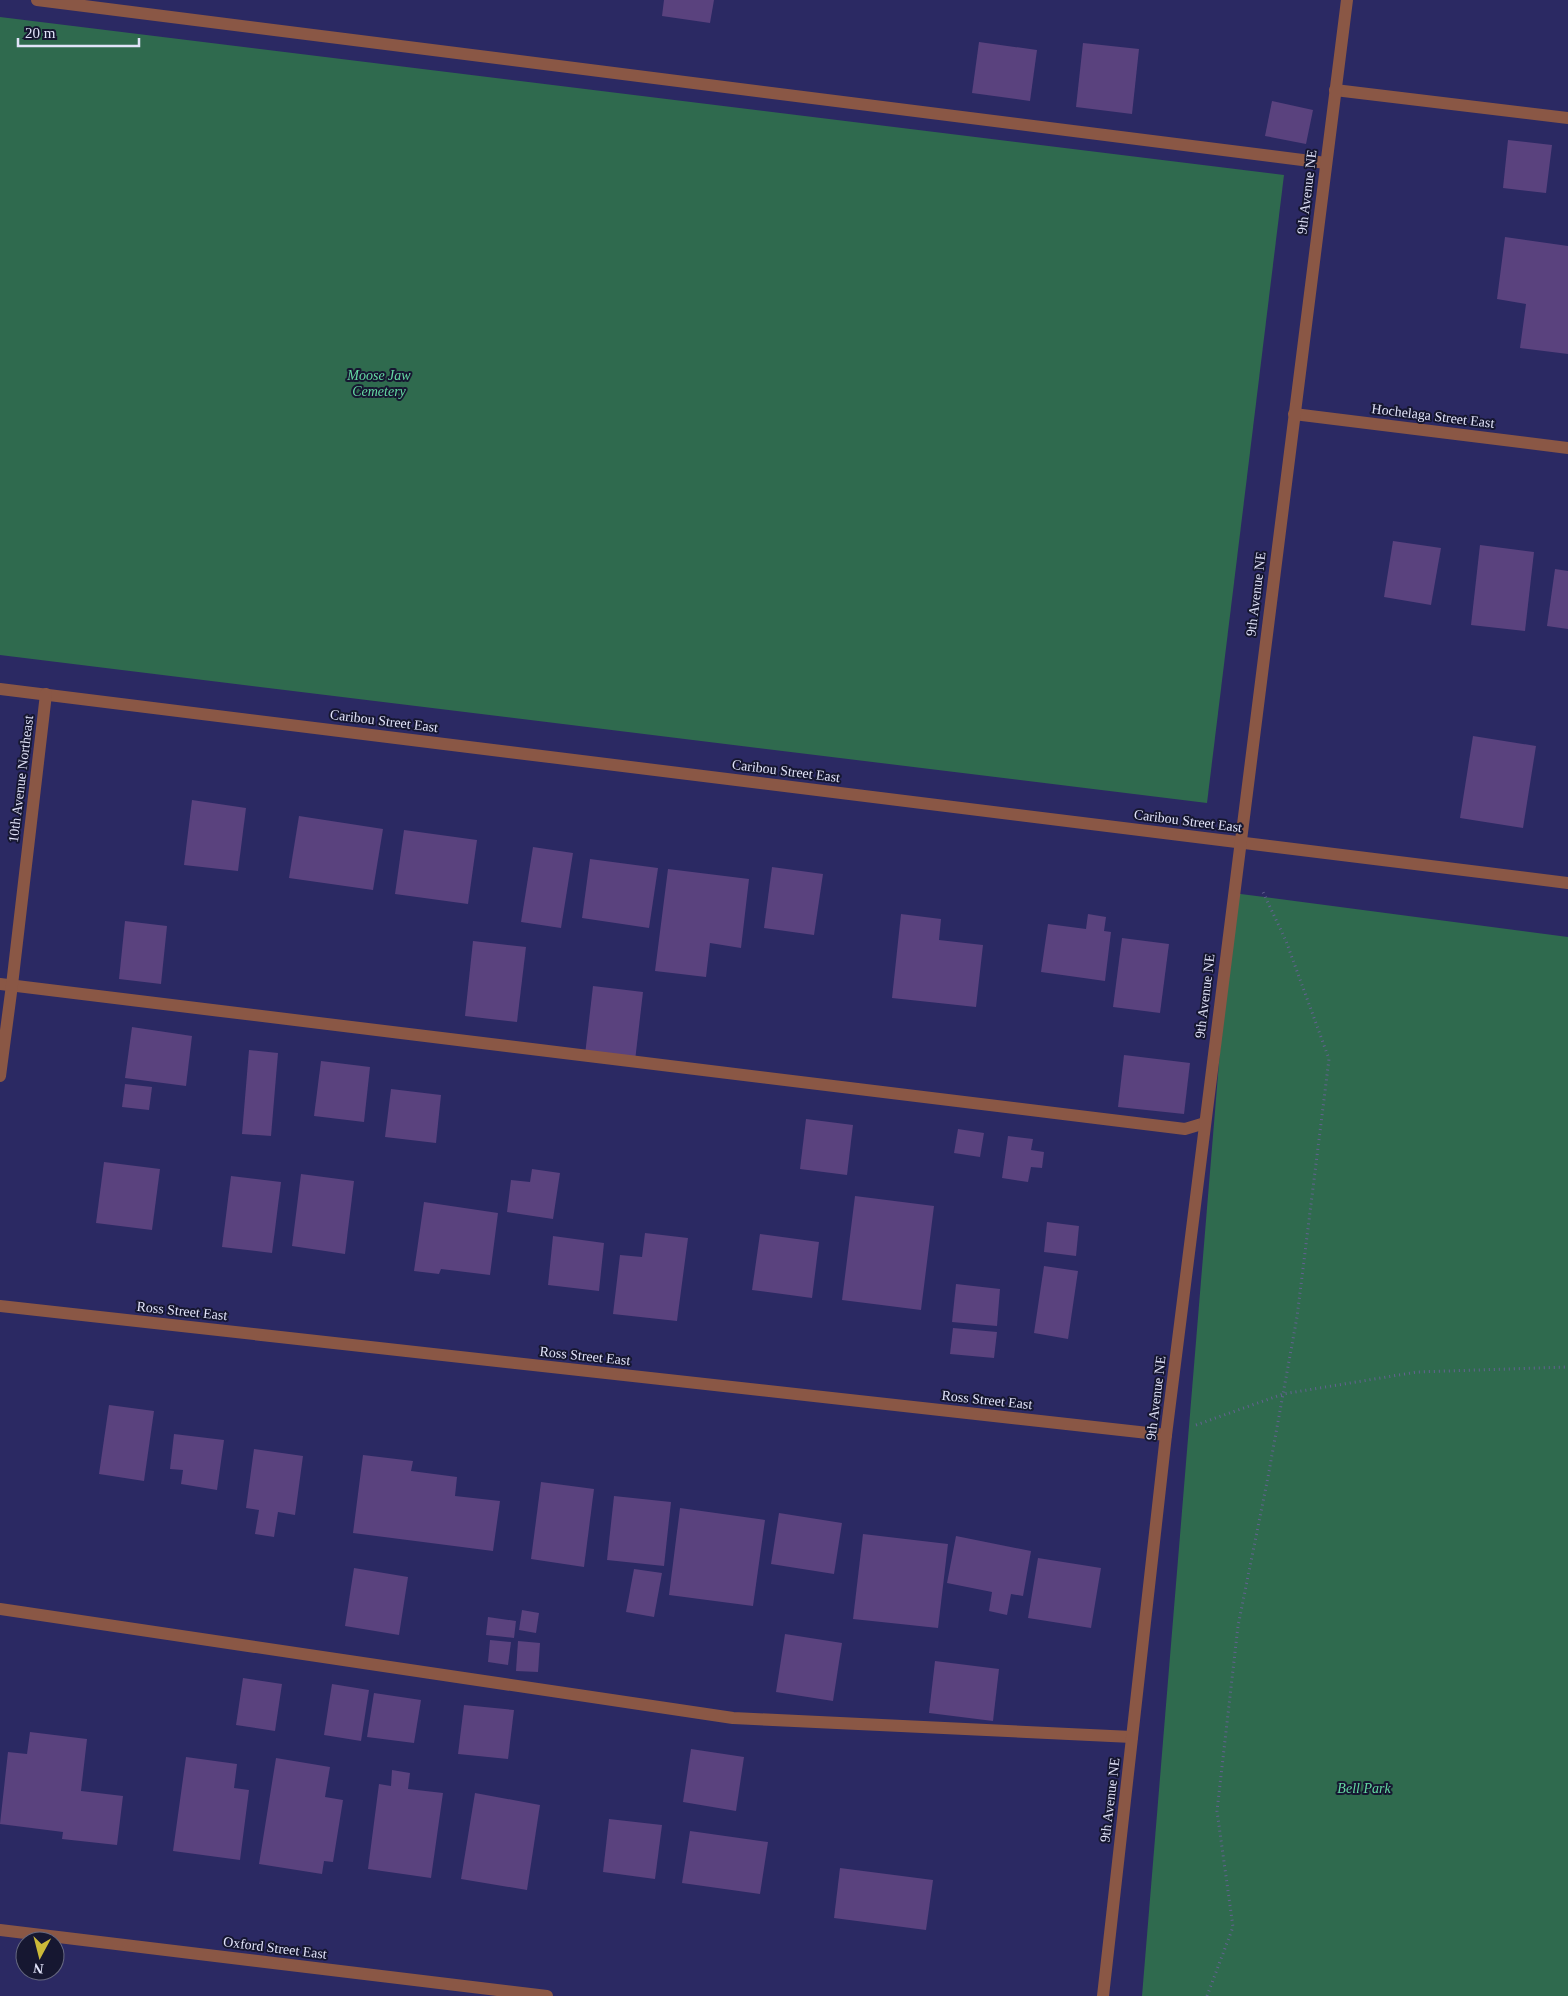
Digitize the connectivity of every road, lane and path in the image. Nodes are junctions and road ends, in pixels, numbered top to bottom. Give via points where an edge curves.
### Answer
1 (38, 0) edge
2 (1347, 0) edge
3 (77, 2) edge
4 (1336, 90) junction
5 (1568, 118) edge
6 (1326, 163) junction
7 (1294, 414) junction
8 (1568, 448) edge
9 (0, 689) edge
10 (46, 694) junction
11 (1240, 842) junction
12 (1568, 883) edge
13 (1261, 887) dead end
14 (6, 985) edge
15 (0, 1076) edge
16 (1205, 1123) junction
17 (0, 1306) edge
18 (1568, 1367) edge
19 (1283, 1394) junction
20 (1166, 1435) junction
21 (0, 1609) edge
22 (1132, 1737) junction
23 (0, 1930) edge
24 (547, 1996) edge
25 (1103, 1996) edge
26 (1207, 1996) edge

1 - 3 street
2 - 4 street, 9th Avenue NE
3 - 6 street
4 - 5 street
4 - 6 street, 9th Avenue NE
6 - 7 street, 9th Avenue NE
7 - 8 street, Hochelaga Street East
7 - 11 street, 9th Avenue NE
9 - 10 street, Caribou Street East
10 - 11 street, Caribou Street East
10 - 14 street, 10th Avenue Northeast
11 - 12 street, Caribou Street East
11 - 16 street, 9th Avenue NE
13 - 19 path via 1286,942 1329,1059 1297,1318
14 - 15 street, 10th Avenue Northeast
14 - 16 street via 1175,1128 1185,1129
16 - 20 street, 9th Avenue NE
17 - 20 street, Ross Street East
18 - 19 path via 1417,1372
19 - 20 path
19 - 26 path via 1238,1626 1217,1810 1233,1927
20 - 22 street, 9th Avenue NE
21 - 22 street via 733,1718
22 - 25 street, 9th Avenue NE
23 - 24 street, Oxford Street East

